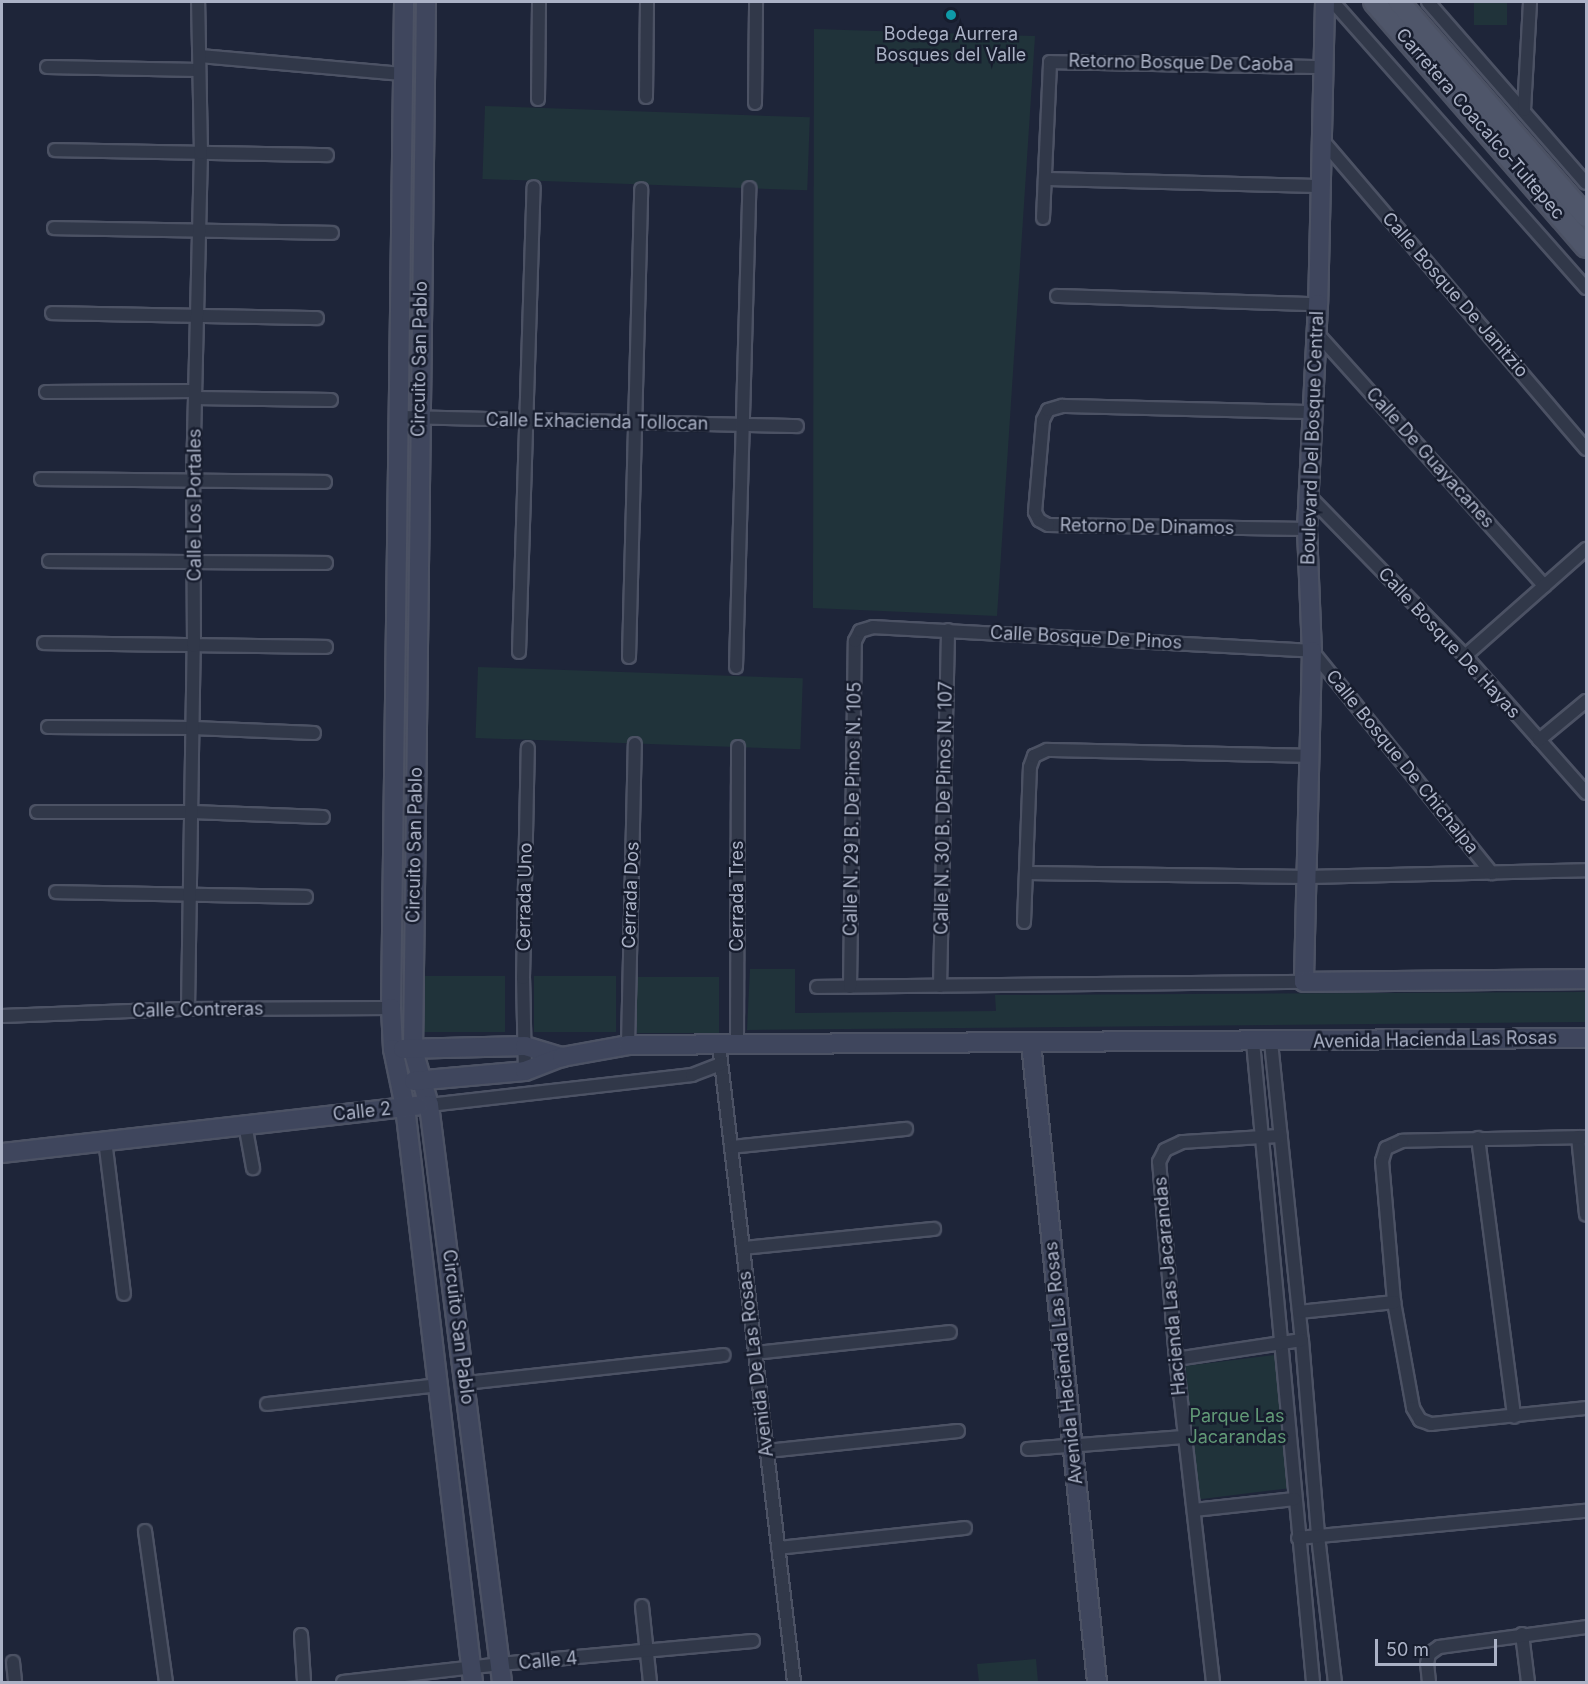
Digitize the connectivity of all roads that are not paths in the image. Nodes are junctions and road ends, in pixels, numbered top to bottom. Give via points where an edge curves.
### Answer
1 (198, 2) edge
2 (404, 2) edge
3 (426, 2) edge
4 (538, 2) edge
5 (647, 2) edge
6 (756, 2) edge
7 (1325, 2) edge
8 (1333, 2) edge
9 (1374, 2) edge
10 (1399, 2) edge
11 (1428, 2) edge
12 (1530, 2) edge
13 (200, 56) junction
14 (1322, 66) junction
15 (46, 67) dead end
16 (199, 70) junction
17 (402, 74) junction
18 (646, 97) dead end
19 (538, 99) dead end
20 (755, 103) dead end
21 (1524, 110) junction
22 (1323, 141) junction
23 (55, 150) dead end
24 (201, 153) junction
25 (327, 155) dead end
26 (1045, 179) junction
27 (1587, 183) edge
28 (1320, 186) junction
29 (534, 187) dead end
30 (749, 188) dead end
31 (642, 189) dead end
32 (1587, 216) edge
33 (1043, 218) dead end
34 (54, 228) dead end
35 (199, 231) junction
36 (332, 233) dead end
37 (1587, 247) edge
38 (399, 286) junction
39 (421, 288) junction
40 (1587, 288) edge
41 (1057, 296) dead end
42 (1318, 304) junction
43 (52, 313) dead end
44 (197, 315) junction
45 (317, 318) dead end
46 (1315, 331) junction
47 (46, 392) dead end
48 (195, 394) junction
49 (331, 400) dead end
50 (1311, 412) junction
51 (397, 417) junction
52 (419, 418) junction
53 (525, 420) junction
54 (635, 422) junction
55 (742, 425) junction
56 (797, 426) dead end
57 (1587, 449) edge
58 (41, 479) dead end
59 (193, 479) junction
60 (325, 482) dead end
61 (1309, 496) junction
62 (1307, 529) junction
63 (1587, 549) edge
64 (195, 560) junction
65 (49, 561) dead end
66 (326, 563) dead end
67 (1545, 586) junction
68 (948, 630) junction
69 (860, 632) joint
70 (44, 643) dead end
71 (194, 646) junction
72 (326, 647) dead end
73 (1312, 651) junction
74 (519, 652) dead end
75 (1465, 656) junction
76 (629, 657) dead end
77 (736, 667) dead end
78 (1587, 701) edge
79 (48, 727) dead end
80 (193, 728) junction
81 (314, 733) dead end
82 (1539, 740) junction
83 (635, 744) dead end
84 (738, 747) dead end
85 (528, 748) dead end
86 (1310, 756) junction
87 (1587, 793) edge
88 (37, 812) dead end
89 (192, 812) junction
90 (323, 817) dead end
91 (1587, 870) edge
92 (1028, 873) junction
93 (1492, 873) junction
94 (1308, 877) junction
95 (56, 892) dead end
96 (189, 894) junction
97 (306, 897) dead end
98 (1024, 922) dead end
99 (1587, 979) edge
100 (1304, 982) junction
101 (940, 986) junction
102 (817, 987) dead end
103 (850, 987) junction
104 (391, 1008) junction
105 (188, 1009) junction
106 (4, 1015) edge
107 (1587, 1038) edge
108 (1262, 1042) junction
109 (1031, 1043) junction
110 (628, 1045) junction
111 (728, 1045) junction
112 (525, 1046) junction
113 (393, 1048) junction
114 (413, 1050) junction
115 (562, 1057) junction
116 (721, 1064) junction
117 (525, 1071) junction
118 (423, 1080) junction
119 (400, 1083) junction
120 (429, 1105) junction
121 (405, 1107) junction
122 (245, 1124) junction
123 (906, 1130) dead end
124 (1281, 1136) junction
125 (1263, 1137) junction
126 (1582, 1137) edge
127 (1478, 1138) junction
128 (105, 1140) junction
129 (731, 1147) junction
130 (2, 1152) edge
131 (253, 1168) dead end
132 (1587, 1215) edge
133 (934, 1229) dead end
134 (743, 1248) junction
135 (124, 1294) dead end
136 (1394, 1302) junction
137 (1299, 1312) junction
138 (950, 1332) dead end
139 (1302, 1340) junction
140 (1283, 1342) junction
141 (755, 1353) junction
142 (723, 1355) dead end
143 (1176, 1359) junction
144 (466, 1383) junction
145 (438, 1385) junction
146 (267, 1404) dead end
147 (1587, 1408) edge
148 (1514, 1417) junction
149 (958, 1431) dead end
150 (1184, 1437) junction
151 (1072, 1446) junction
152 (1028, 1449) dead end
153 (767, 1451) junction
154 (1294, 1499) junction
155 (1194, 1510) junction
156 (1587, 1511) edge
157 (965, 1528) dead end
158 (145, 1531) dead end
159 (1318, 1536) junction
160 (1298, 1538) junction
161 (778, 1548) junction
162 (642, 1606) dead end
163 (1587, 1627) edge
164 (1522, 1634) junction
165 (302, 1635) dead end
166 (753, 1641) dead end
167 (646, 1653) junction
168 (13, 1662) dead end
169 (501, 1673) edge
170 (472, 1675) edge
171 (15, 1683) edge
172 (166, 1683) edge
173 (304, 1683) edge
174 (343, 1683) edge
175 (650, 1683) edge
176 (794, 1683) edge
177 (1097, 1683) edge
178 (1213, 1683) edge
179 (1313, 1683) edge
180 (1335, 1683) edge
181 (1429, 1683) edge
182 (1528, 1683) edge

1 - 13 street, Calle Los Portales
2 - 17 street, Circuito San Pablo
3 - 39 street, Circuito San Pablo
4 - 19 street
5 - 18 street
6 - 20 street
7 - 14 street, Boulevard Del Bosque Central
8 - 40 street
9 - 37 main road, Carretera Coacalco-Tultepec
10 - 32 main road, Carretera Coacalco-Tultepec
11 - 21 street
12 - 21 street
13 - 16 street, Calle Los Portales
13 - 17 street
14 - 22 street, Boulevard Del Bosque Central
14 - 26 street, Retorno Bosque De Caoba via 1053,61 1048,64
15 - 16 street
16 - 24 street, Calle Los Portales
17 - 38 street, Circuito San Pablo
21 - 27 street
22 - 28 street, Boulevard Del Bosque Central
22 - 57 street, Calle Bosque De Janitzio
23 - 24 street
24 - 25 street
24 - 35 street, Calle Los Portales
26 - 28 street
26 - 33 street, Retorno Bosque De Caoba
28 - 42 street, Boulevard Del Bosque Central
29 - 53 street
30 - 55 street
31 - 54 street
34 - 35 street
35 - 36 street
35 - 44 street, Calle Los Portales
38 - 39 street
38 - 51 street, Circuito San Pablo
39 - 52 street, Circuito San Pablo
41 - 42 street
42 - 46 street, Boulevard Del Bosque Central
43 - 44 street
44 - 45 street
44 - 48 street, Calle Los Portales
46 - 50 street, Boulevard Del Bosque Central
46 - 67 street, Calle De Guayacanes
47 - 48 street
48 - 49 street
48 - 59 street, Calle Los Portales
50 - 61 street, Boulevard Del Bosque Central
50 - 62 street, Retorno De Dinamos via 1062,406 1048,410 1043,420 1035,512 1048,525
51 - 52 street, Calle Exhacienda Tollocan
51 - 104 street, Circuito San Pablo
52 - 53 street, Calle Exhacienda Tollocan
52 - 114 street, Circuito San Pablo
53 - 54 street, Calle Exhacienda Tollocan
53 - 74 street
54 - 55 street, Calle Exhacienda Tollocan
54 - 76 street
55 - 56 street, Calle Exhacienda Tollocan
55 - 77 street
58 - 59 street
59 - 60 street
59 - 64 street, Calle Los Portales
61 - 62 street, Boulevard Del Bosque Central
61 - 75 street, Calle Bosque De Hayas
62 - 73 street, Boulevard Del Bosque Central
63 - 67 street
64 - 65 street
64 - 66 street
64 - 71 street, Calle Los Portales
67 - 75 street
68 - 69 street, Calle Bosque De Pinos via 873,627
68 - 73 street, Calle Bosque De Pinos
68 - 101 street, Calle N. 30 B. De Pinos N. 107
69 - 103 street, Calle N. 29 B. De Pinos N. 105 via 855,641
70 - 71 street
71 - 72 street
71 - 80 street, Calle Los Portales
73 - 86 street, Boulevard Del Bosque Central
73 - 93 street, Calle Bosque De Chichalpa
75 - 82 street, Calle Bosque De Hayas
78 - 82 street
79 - 80 street
80 - 81 street
80 - 89 street, Calle Los Portales
82 - 87 street, Calle Bosque De Hayas
83 - 110 street, Cerrada Dos
84 - 111 street, Cerrada Tres
85 - 112 street, Cerrada Uno
86 - 92 street via 1047,750 1034,756 1030,767
86 - 94 street, Boulevard Del Bosque Central
88 - 89 street
89 - 90 street
89 - 96 street, Calle Los Portales
91 - 93 street
92 - 94 street
92 - 98 street
93 - 94 street
94 - 100 street, Boulevard Del Bosque Central
95 - 96 street
96 - 97 street
96 - 105 street, Calle Los Portales
99 - 100 street
100 - 101 street
101 - 103 street
102 - 103 street
104 - 105 street, Calle Contreras
104 - 113 street, Circuito San Pablo
105 - 106 street, Calle Contreras
107 - 108 street, Avenida Hacienda Las Rosas
108 - 109 street, Avenida Hacienda Las Rosas
108 - 124 street
108 - 125 street
109 - 111 street, Avenida Hacienda Las Rosas
109 - 151 street, Avenida Hacienda Las Rosas
110 - 111 street, Avenida Hacienda Las Rosas
110 - 115 street, Avenida Hacienda Las Rosas
111 - 116 street, Avenida De Las Rosas
112 - 114 street, Avenida Hacienda Las Rosas
112 - 115 street, Avenida Hacienda Las Rosas
112 - 117 street, Cerrada Uno
113 - 114 street, Avenida Hacienda Las Rosas
113 - 119 street, Circuito San Pablo
114 - 118 street, Circuito San Pablo
115 - 117 street, Avenida Hacienda Las Rosas
116 - 120 street, Calle 2 via 692,1075
116 - 129 street, Avenida De Las Rosas
117 - 118 street, Avenida Hacienda Las Rosas
118 - 119 street, Avenida Hacienda Las Rosas
118 - 120 street, Circuito San Pablo
119 - 121 street, Circuito San Pablo
120 - 121 street, Calle 2
120 - 144 street, Circuito San Pablo
121 - 122 street, Calle 2
121 - 145 street, Circuito San Pablo
122 - 128 street, Calle 2
122 - 131 street
123 - 129 street
124 - 125 street, Hacienda Las Jacarandas
124 - 137 street
125 - 140 street
125 - 143 street, Hacienda Las Jacarandas via 1182,1142 1165,1150 1159,1161
126 - 127 street
126 - 132 street
127 - 136 street via 1402,1141 1386,1148 1382,1161
127 - 148 street
128 - 130 street, Calle 2
128 - 135 street
129 - 134 street, Avenida De Las Rosas
133 - 134 street
134 - 141 street, Avenida De Las Rosas
136 - 137 street
136 - 148 street via 1413,1408 1420,1420 1431,1424
137 - 139 street
138 - 141 street
139 - 140 street, Hacienda Las Jacarandas
139 - 159 street
140 - 143 street, Hacienda Las Jacarandas
140 - 154 street
141 - 153 street, Avenida De Las Rosas
142 - 144 street
143 - 150 street, Hacienda Las Jacarandas
144 - 169 street, Circuito San Pablo
145 - 146 street
145 - 170 street, Circuito San Pablo
147 - 148 street
149 - 153 street
150 - 151 street
150 - 155 street, Hacienda Las Jacarandas
151 - 152 street
151 - 177 street, Avenida Hacienda Las Rosas
153 - 161 street, Avenida De Las Rosas
154 - 155 street
154 - 160 street
155 - 178 street, Hacienda Las Jacarandas
156 - 159 street
157 - 161 street
158 - 172 street
159 - 160 street
159 - 180 street
160 - 179 street
161 - 176 street, Avenida De Las Rosas
162 - 167 street
163 - 164 street
164 - 181 street via 1439,1647 1430,1654 1427,1664
164 - 182 street
165 - 173 street
166 - 167 street, Calle 4
167 - 169 street, Calle 4
167 - 175 street
168 - 171 street
169 - 170 street, Calle 4
170 - 174 street, Calle 4

